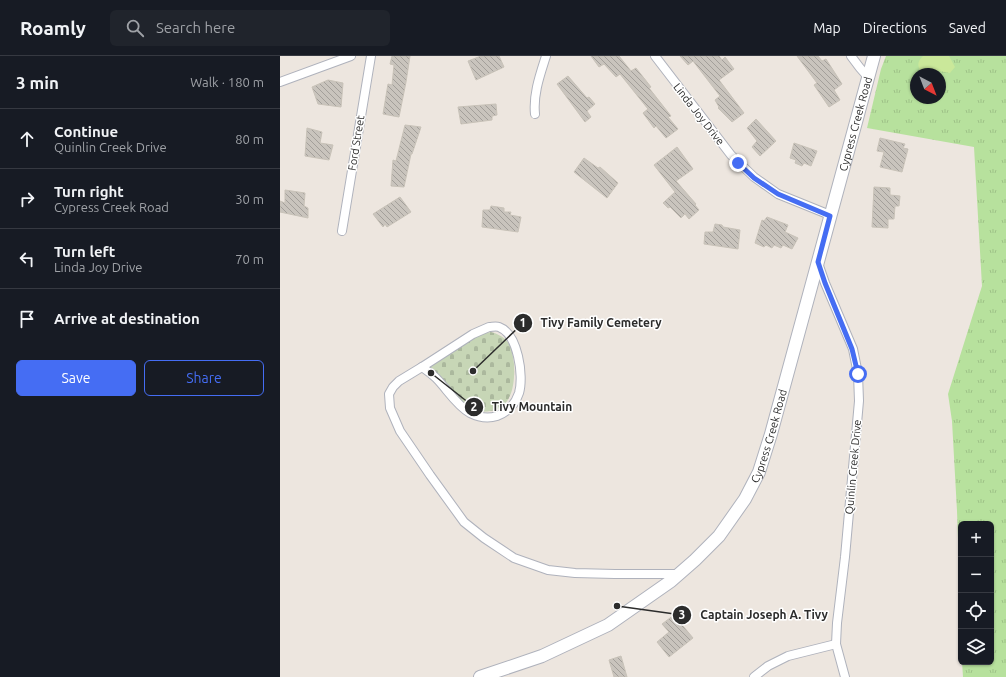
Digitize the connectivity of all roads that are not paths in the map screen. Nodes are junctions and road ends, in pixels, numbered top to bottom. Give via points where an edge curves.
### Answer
1 (351, 56) edge
2 (371, 56) edge
3 (546, 56) edge
4 (655, 56) edge
5 (851, 56) edge
6 (874, 56) edge
7 (867, 76) junction
8 (280, 82) edge
9 (535, 114) dead end
10 (830, 216) junction
11 (342, 231) dead end
12 (818, 262) junction
13 (422, 367) junction
14 (679, 574) junction
15 (836, 644) junction
16 (480, 677) edge
17 (754, 677) edge
18 (845, 677) edge

1 - 8 street
2 - 11 street, Ford Street
3 - 9 street via 533,102
4 - 10 street, Linda Joy Drive via 731,156 754,178 778,194
5 - 7 street
6 - 7 main road, Cypress Creek Road
7 - 10 main road, Cypress Creek Road
10 - 12 main road, Cypress Creek Road
12 - 14 main road, Cypress Creek Road via 759,472 745,499 719,536
12 - 15 street, Quinlin Creek Drive via 852,349 858,374 859,401
13 - 13 street via 435,377 461,406 470,413 482,417 493,417 509,410 519,393 521,378 516,350 505,331 498,327 489,327 473,334
13 - 14 street via 393,386 389,394 390,408 400,431 464,522 514,558 548,570 609,574
14 - 16 main road, Cypress Creek Road via 608,625 542,656
15 - 17 street via 788,656 768,666
15 - 18 street, Quinlin Creek Drive

